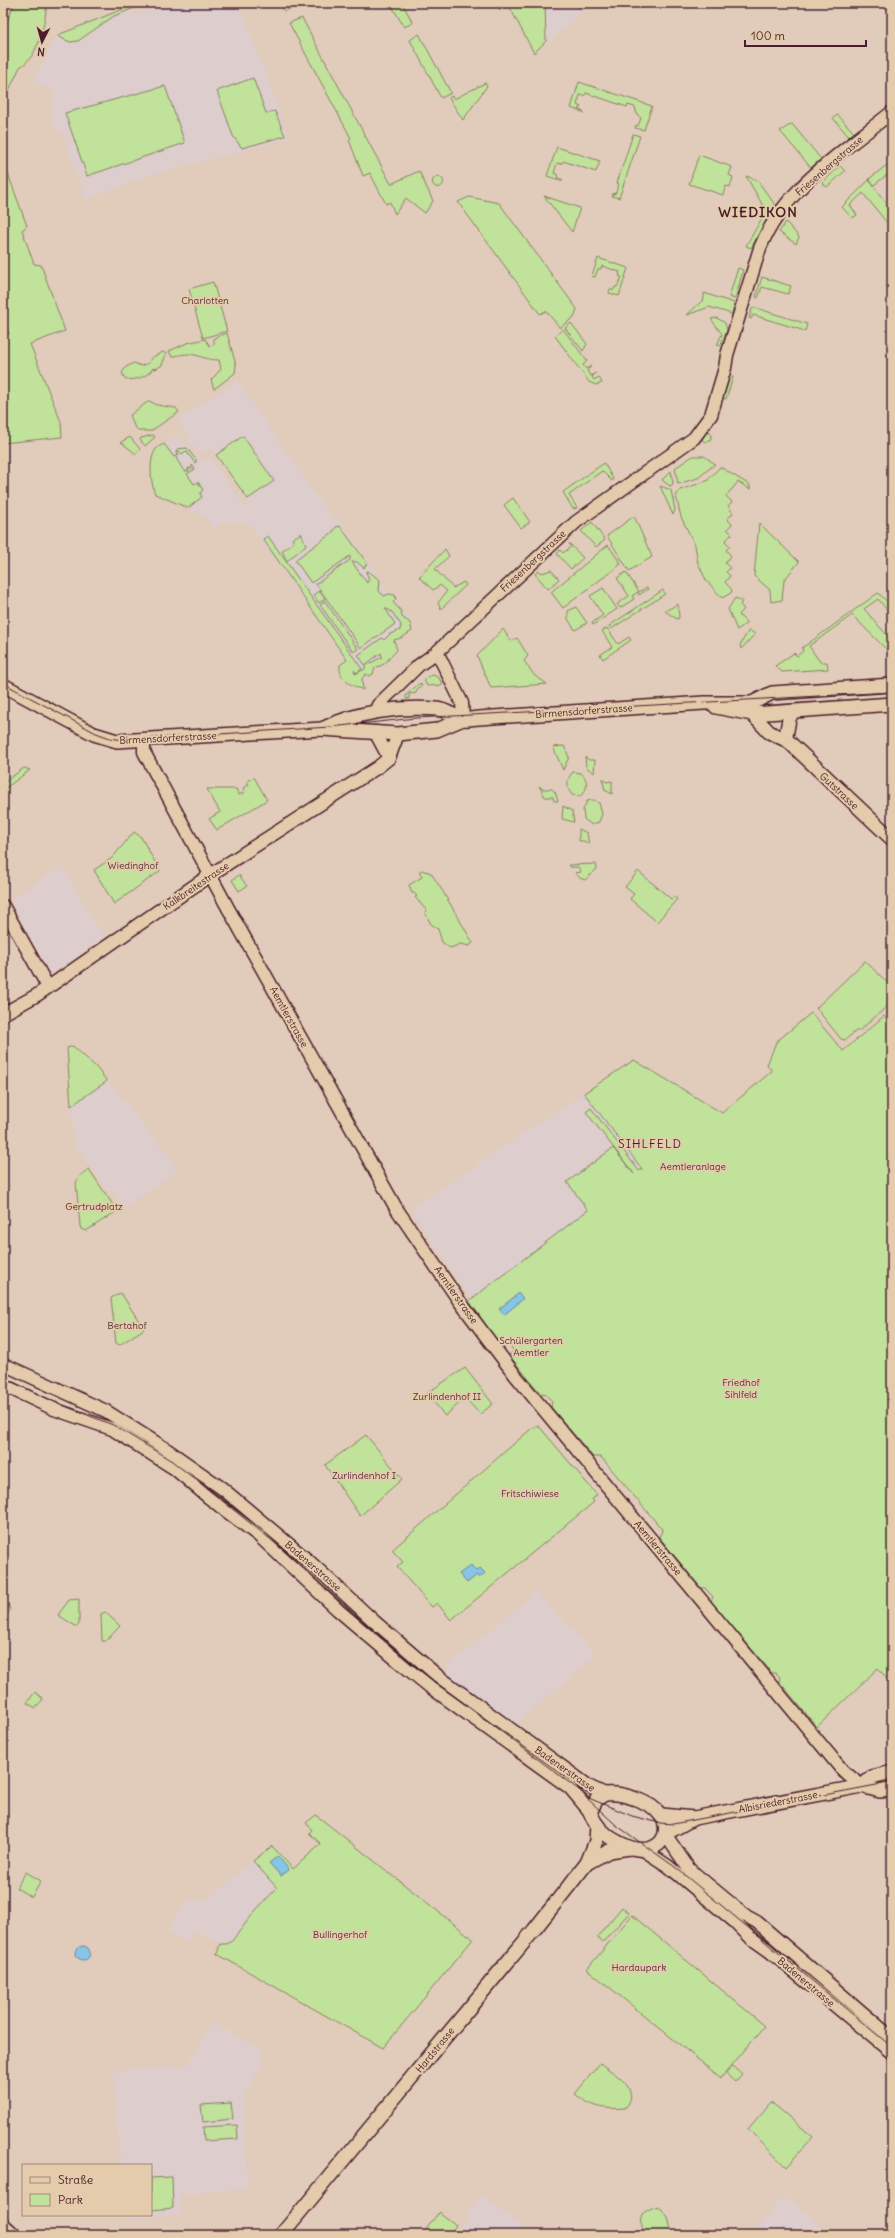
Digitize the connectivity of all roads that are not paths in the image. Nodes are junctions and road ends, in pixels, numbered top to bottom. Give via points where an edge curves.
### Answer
1 (892, 112) edge
2 (437, 652) junction
3 (3, 685) edge
4 (892, 685) edge
5 (892, 704) edge
6 (757, 710) junction
7 (793, 711) junction
8 (375, 712) junction
9 (463, 719) junction
10 (322, 729) junction
11 (375, 732) junction
12 (398, 734) junction
13 (787, 739) junction
14 (144, 741) junction
15 (389, 758) junction
16 (892, 839) edge
17 (210, 875) junction
18 (3, 906) edge
19 (48, 987) junction
20 (3, 1014) edge
21 (3, 1364) edge
22 (3, 1385) edge
23 (892, 1772) edge
24 (862, 1786) junction
25 (892, 1790) edge
26 (605, 1794) junction
27 (590, 1812) junction
28 (662, 1815) junction
29 (694, 1818) junction
30 (597, 1824) junction
31 (665, 1834) junction
32 (630, 1848) junction
33 (645, 1851) junction
34 (587, 1863) junction
35 (892, 2038) edge
36 (892, 2053) edge
37 (3, 2226) edge
38 (13, 2235) edge
39 (281, 2235) edge

1 - 2 street, Friesenbergstrasse via 803,185 778,215 760,248 725,361 726,368 713,410 688,444 567,530
2 - 8 street, Friesenbergstrasse via 386,696
2 - 9 street via 462,703
3 - 14 main road, Birmensdorferstrasse via 103,738
4 - 6 main road, Birmensdorferstrasse via 772,692
5 - 7 main road, Birmensdorferstrasse
6 - 7 main road, Birmensdorferstrasse
6 - 9 main road, Birmensdorferstrasse via 704,703
6 - 13 main road, Gutstrasse
7 - 13 main road via 789,719
8 - 9 main road, Birmensdorferstrasse via 436,709
8 - 10 main road, Birmensdorferstrasse via 339,721
8 - 11 main road
9 - 12 main road, Birmensdorferstrasse via 437,730
10 - 11 main road, Birmensdorferstrasse
10 - 14 main road, Birmensdorferstrasse
11 - 12 main road, Birmensdorferstrasse
11 - 15 street
12 - 15 street
13 - 16 main road, Gutstrasse
14 - 17 street, Aemtlerstrasse via 144,752
15 - 17 street, Kalkbreitestrasse
17 - 19 street, Kalkbreitestrasse
17 - 24 street, Aemtlerstrasse via 396,1208 476,1324 515,1375 844,1771
18 - 19 street
19 - 20 street, Kalkbreitestrasse
21 - 26 street, Badenerstrasse via 106,1410 163,1446 223,1489 310,1562 438,1676 590,1787
22 - 27 street, Badenerstrasse via 54,1409 112,1430 175,1469 259,1536 338,1610 398,1661 570,1788
23 - 24 main road, Albisriederstrasse via 872,1777
24 - 25 main road, Albisriederstrasse via 880,1791
24 - 29 main road, Albisriederstrasse
26 - 27 main road via 596,1799
26 - 28 main road via 637,1799 655,1808
27 - 30 main road
28 - 29 main road, Albisriederstrasse
28 - 31 main road
29 - 31 main road, Albisriederstrasse
30 - 32 main road via 609,1836
30 - 34 main road, Hardstrasse via 596,1841
31 - 33 main road via 655,1846
31 - 35 street, Badenerstrasse via 689,1869 766,1930
32 - 33 main road
32 - 34 main road, Hardstrasse via 609,1851
33 - 36 street, Badenerstrasse via 668,1866 751,1938
34 - 39 main road, Hardstrasse
37 - 38 main road

